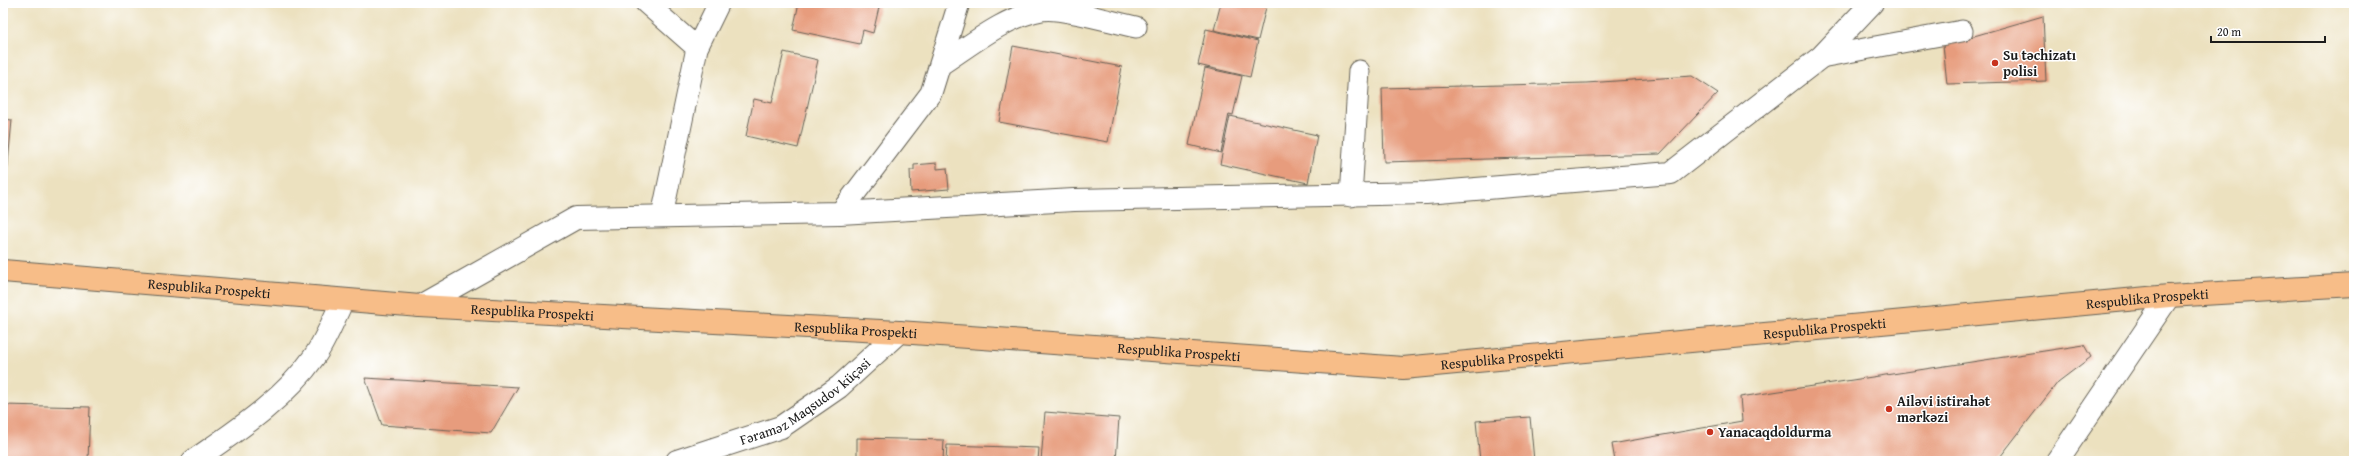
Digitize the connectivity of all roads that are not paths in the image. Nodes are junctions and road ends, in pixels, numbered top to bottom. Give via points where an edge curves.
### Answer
1 (646, 3) edge
2 (719, 3) edge
3 (959, 3) edge
4 (1867, 4) edge
5 (1136, 27) dead end
6 (1962, 31) dead end
7 (697, 48) junction
8 (1821, 57) junction
9 (940, 66) junction
10 (1359, 71) dead end
11 (1351, 196) junction
12 (840, 213) junction
13 (662, 216) junction
14 (3, 271) edge
15 (2354, 285) edge
16 (2169, 296) junction
17 (343, 300) junction
18 (420, 306) junction
19 (899, 332) junction
20 (193, 461) edge
21 (678, 461) edge
22 (2057, 461) edge

1 - 7 lane
2 - 7 lane
3 - 9 lane
4 - 8 street
5 - 9 lane via 1069,12 1043,10 1011,20
6 - 8 lane
7 - 13 lane
8 - 11 street via 1671,173 1426,193
9 - 12 lane via 931,93
10 - 11 lane
11 - 12 street via 1074,200
12 - 13 street
13 - 18 street via 576,218
14 - 17 main road, Respublika Prospekti
15 - 16 main road, Respublika Prospekti
16 - 19 main road, Respublika Prospekti via 1403,368
16 - 22 street
17 - 18 main road, Respublika Prospekti
17 - 20 street via 314,357 277,398
18 - 19 main road, Respublika Prospekti
19 - 21 street, Fəraməz Maqsudov küçəsi via 839,387 781,427

